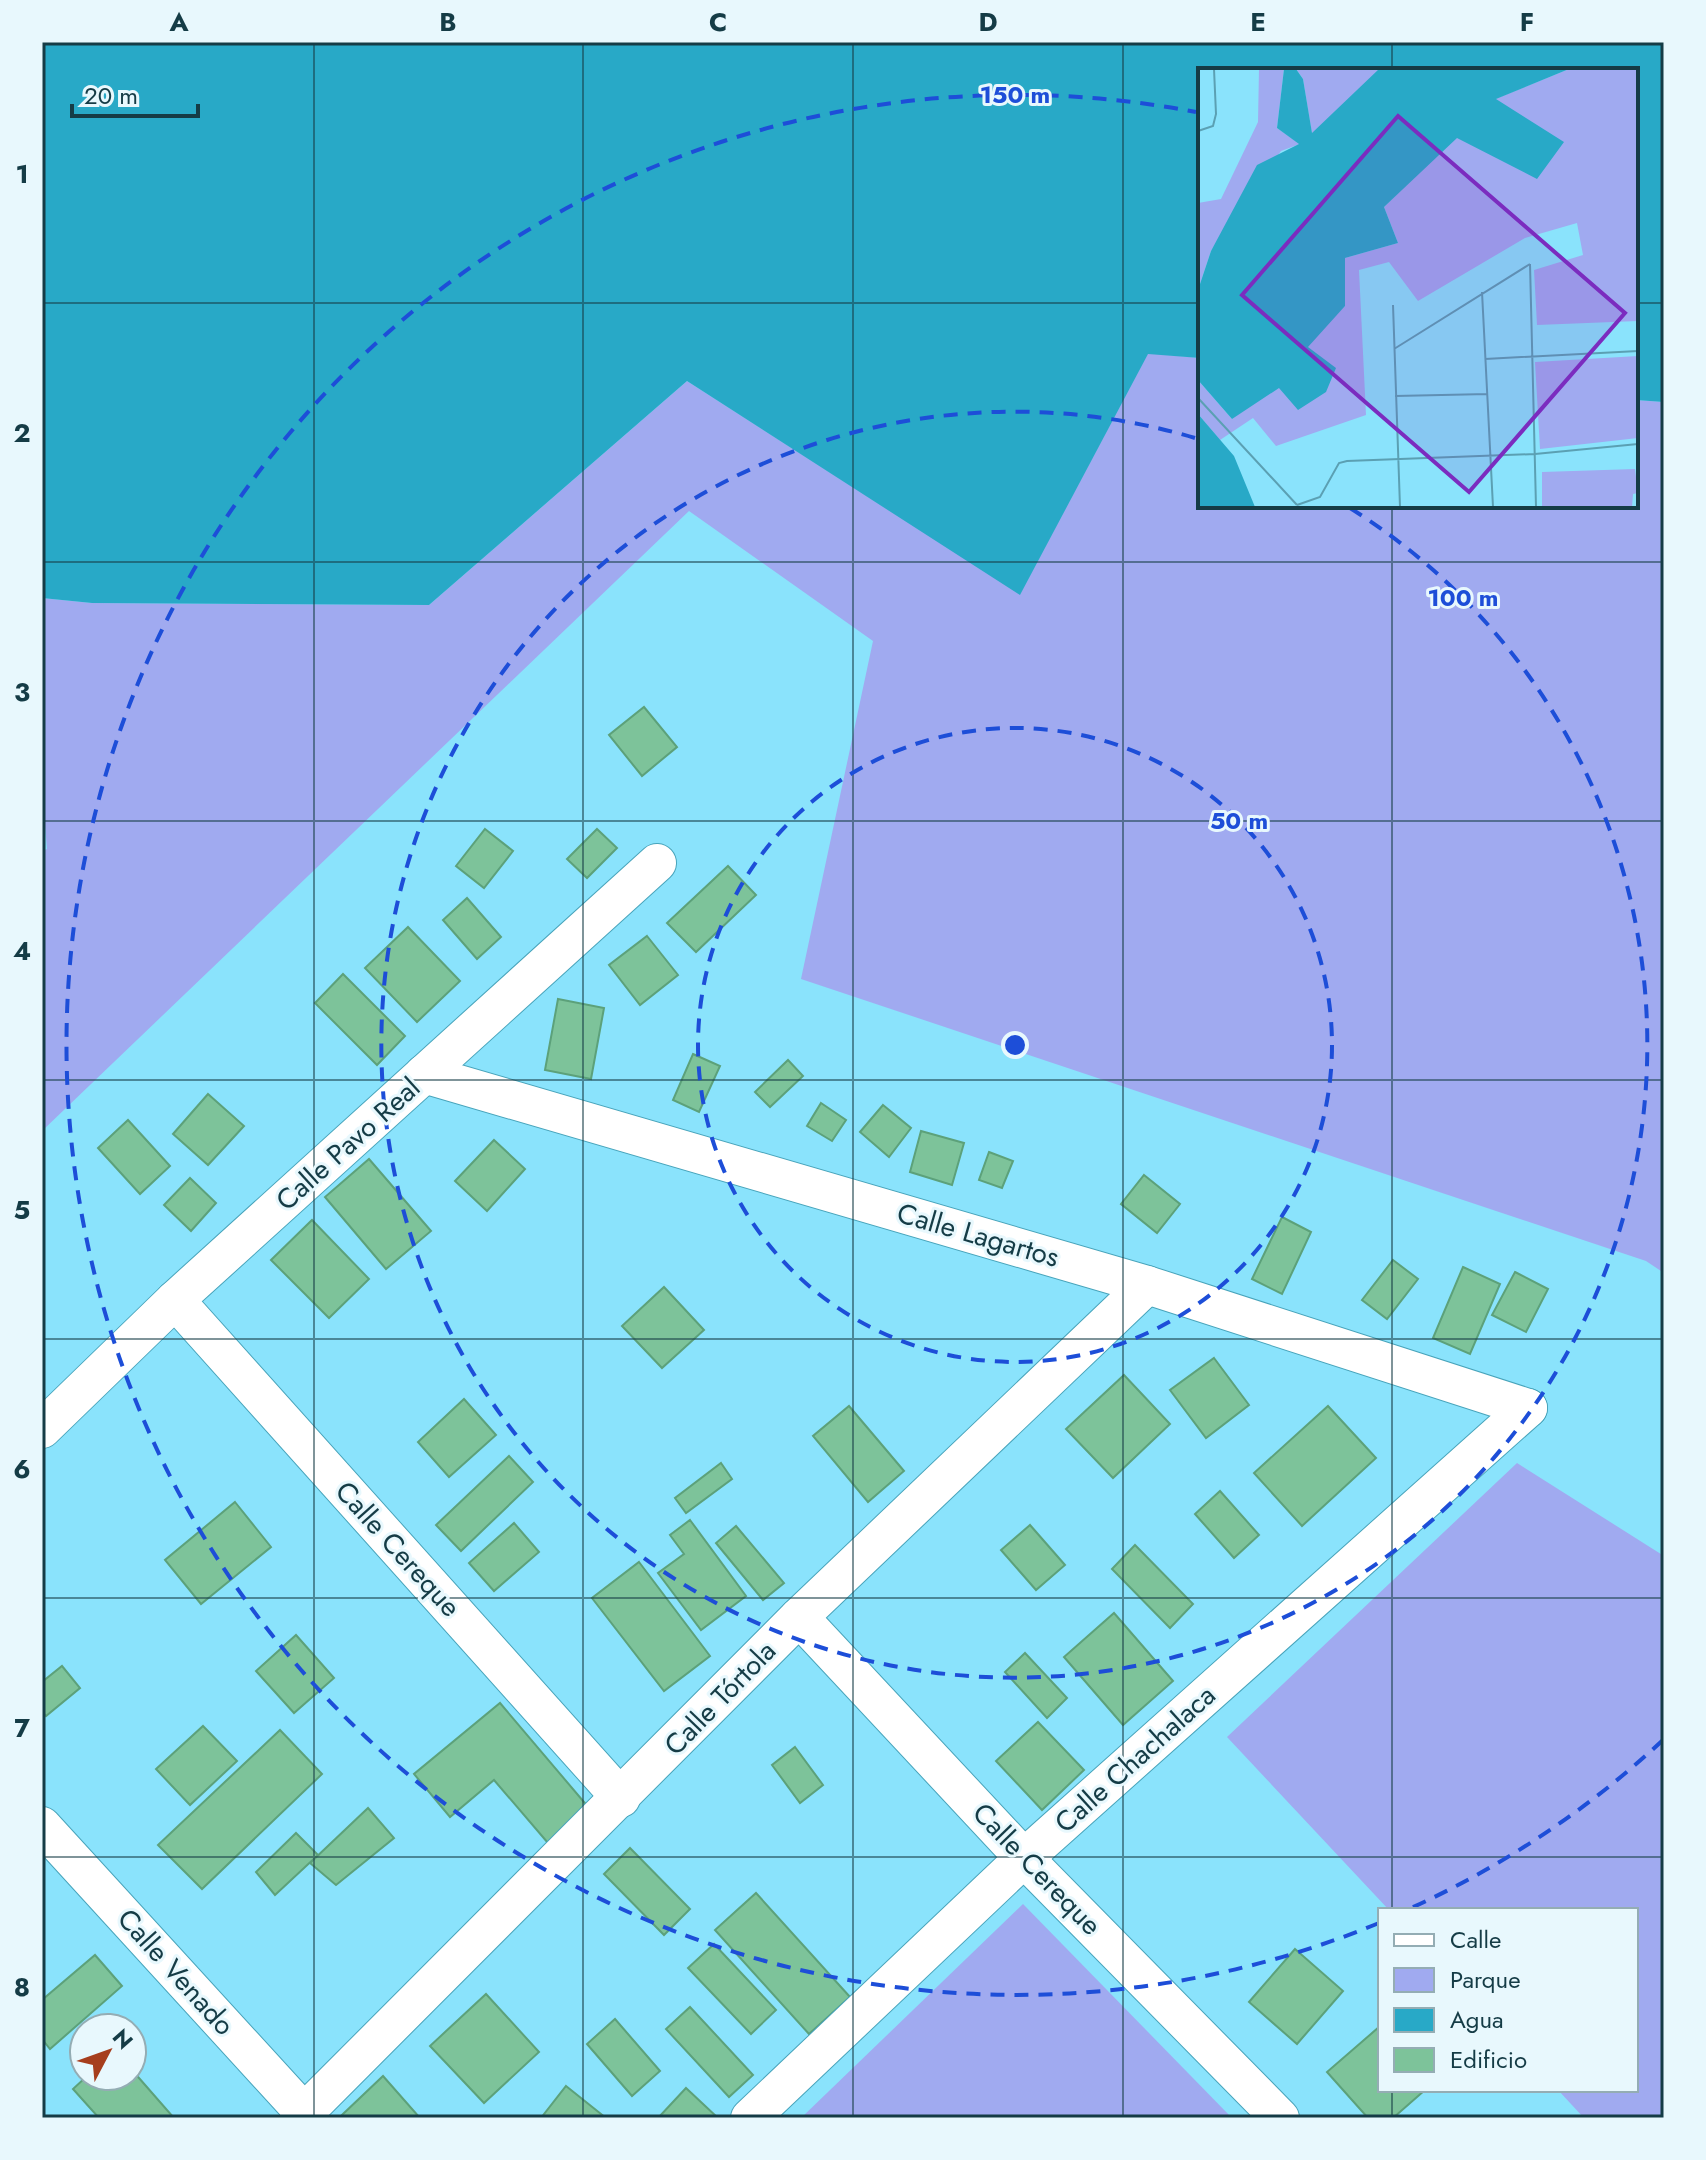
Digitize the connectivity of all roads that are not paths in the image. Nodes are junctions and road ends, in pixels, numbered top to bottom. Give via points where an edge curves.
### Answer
1 (657, 863) dead end
2 (424, 1074) junction
3 (1147, 1285) junction
4 (175, 1300) junction
5 (1528, 1408) joint
6 (42, 1429) edge
7 (799, 1617) junction
8 (621, 1798) junction
9 (42, 1826) edge
10 (1024, 1858) junction
11 (304, 2116) edge
12 (750, 2118) edge
13 (1280, 2118) edge

1 - 2 street, Calle Pavo Real
2 - 3 street, Calle Lagartos
2 - 4 street, Calle Pavo Real
3 - 5 street, Calle Lagartos
3 - 7 street, Calle Tórtola
4 - 6 street, Calle Pavo Real
4 - 8 street, Calle Cereque
5 - 10 street, Calle Chachalaca
7 - 8 street, Calle Tórtola
7 - 10 street, Calle Cereque
8 - 11 street, Calle Tórtola
9 - 11 street, Calle Venado
10 - 12 street, Calle Chachalaca
10 - 13 street, Calle Cereque

